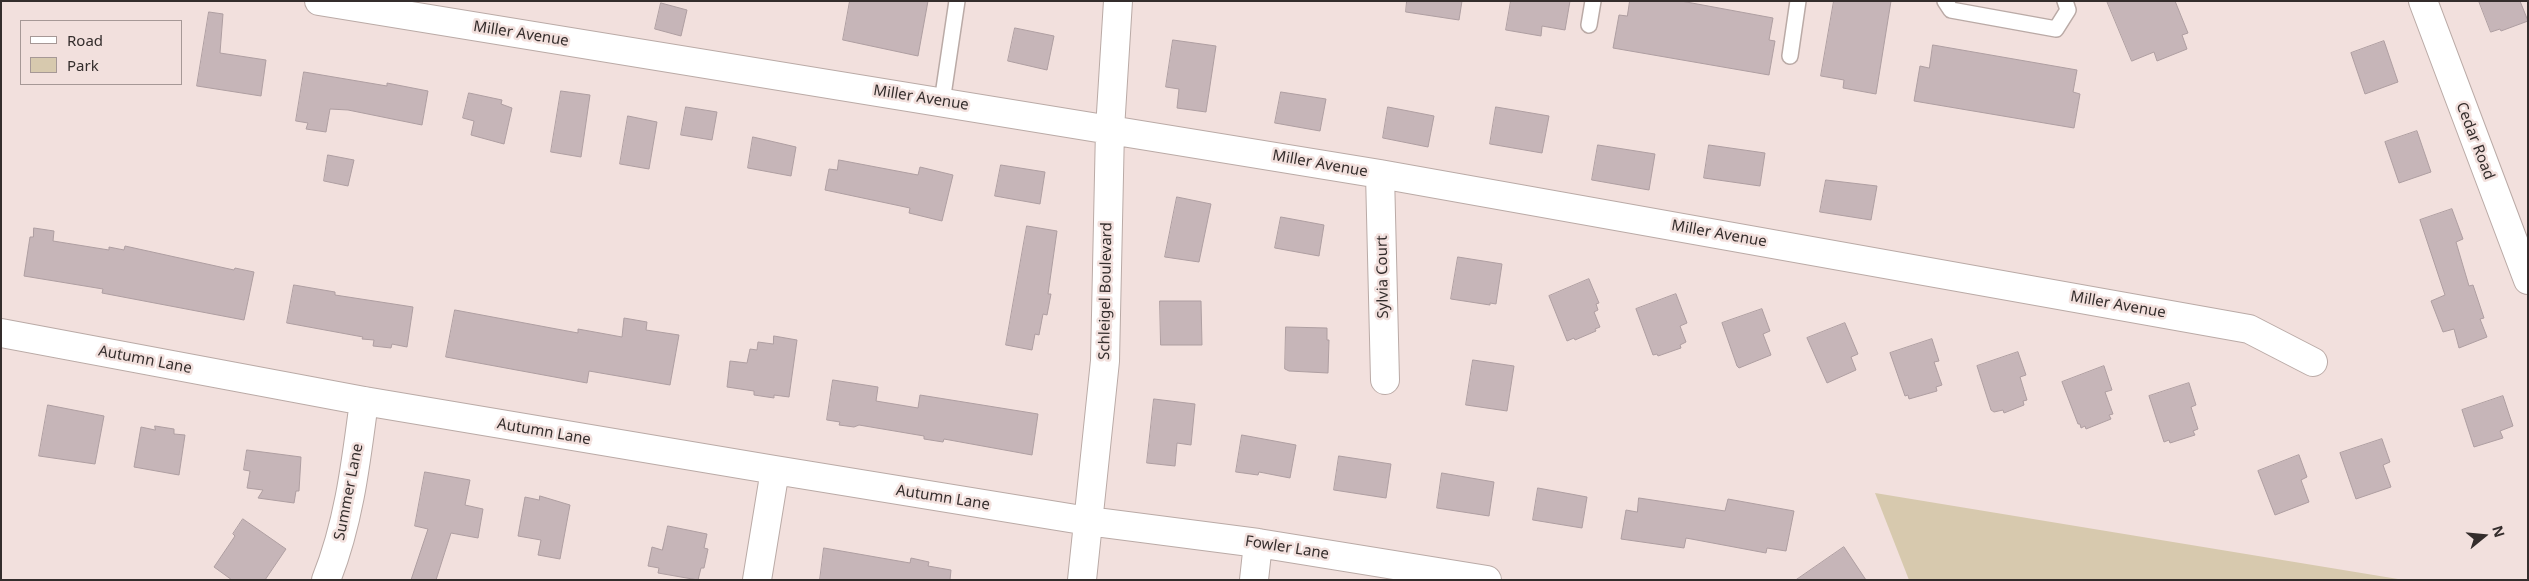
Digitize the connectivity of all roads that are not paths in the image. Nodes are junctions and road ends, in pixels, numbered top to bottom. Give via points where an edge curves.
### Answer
1 (318, 1) edge
2 (957, 1) edge
3 (1118, 1) edge
4 (1593, 1) edge
5 (1798, 1) edge
6 (1945, 1) edge
7 (2065, 1) edge
8 (2423, 1) edge
9 (1589, 25) dead end
10 (1790, 56) dead end
11 (942, 102) junction
12 (1110, 129) junction
13 (1380, 174) junction
14 (2528, 280) edge
15 (1, 333) edge
16 (2313, 362) dead end
17 (1385, 380) dead end
18 (364, 401) junction
19 (775, 470) junction
20 (1088, 521) junction
21 (1258, 542) junction
22 (326, 580) edge
23 (757, 580) edge
24 (1082, 580) edge
25 (1254, 580) edge
26 (1486, 580) edge

1 - 11 street, Miller Avenue
2 - 11 lane
3 - 12 street, Schleigel Boulevard
4 - 9 lane
5 - 10 lane
6 - 7 lane via 1951,10 2056,29 2068,10
8 - 14 street, Cedar Road
11 - 12 street, Miller Avenue
12 - 13 street, Miller Avenue
12 - 20 street, Schleigel Boulevard via 1105,361
13 - 16 street, Miller Avenue via 2249,329
13 - 17 street, Sylvia Court
15 - 18 street, Autumn Lane
18 - 19 street, Autumn Lane
18 - 22 street, Summer Lane via 350,496 338,550
19 - 20 street, Autumn Lane
19 - 23 street
20 - 21 street, Fowler Lane
20 - 24 street, Schleigel Boulevard
21 - 25 street
21 - 26 street, Fowler Lane

